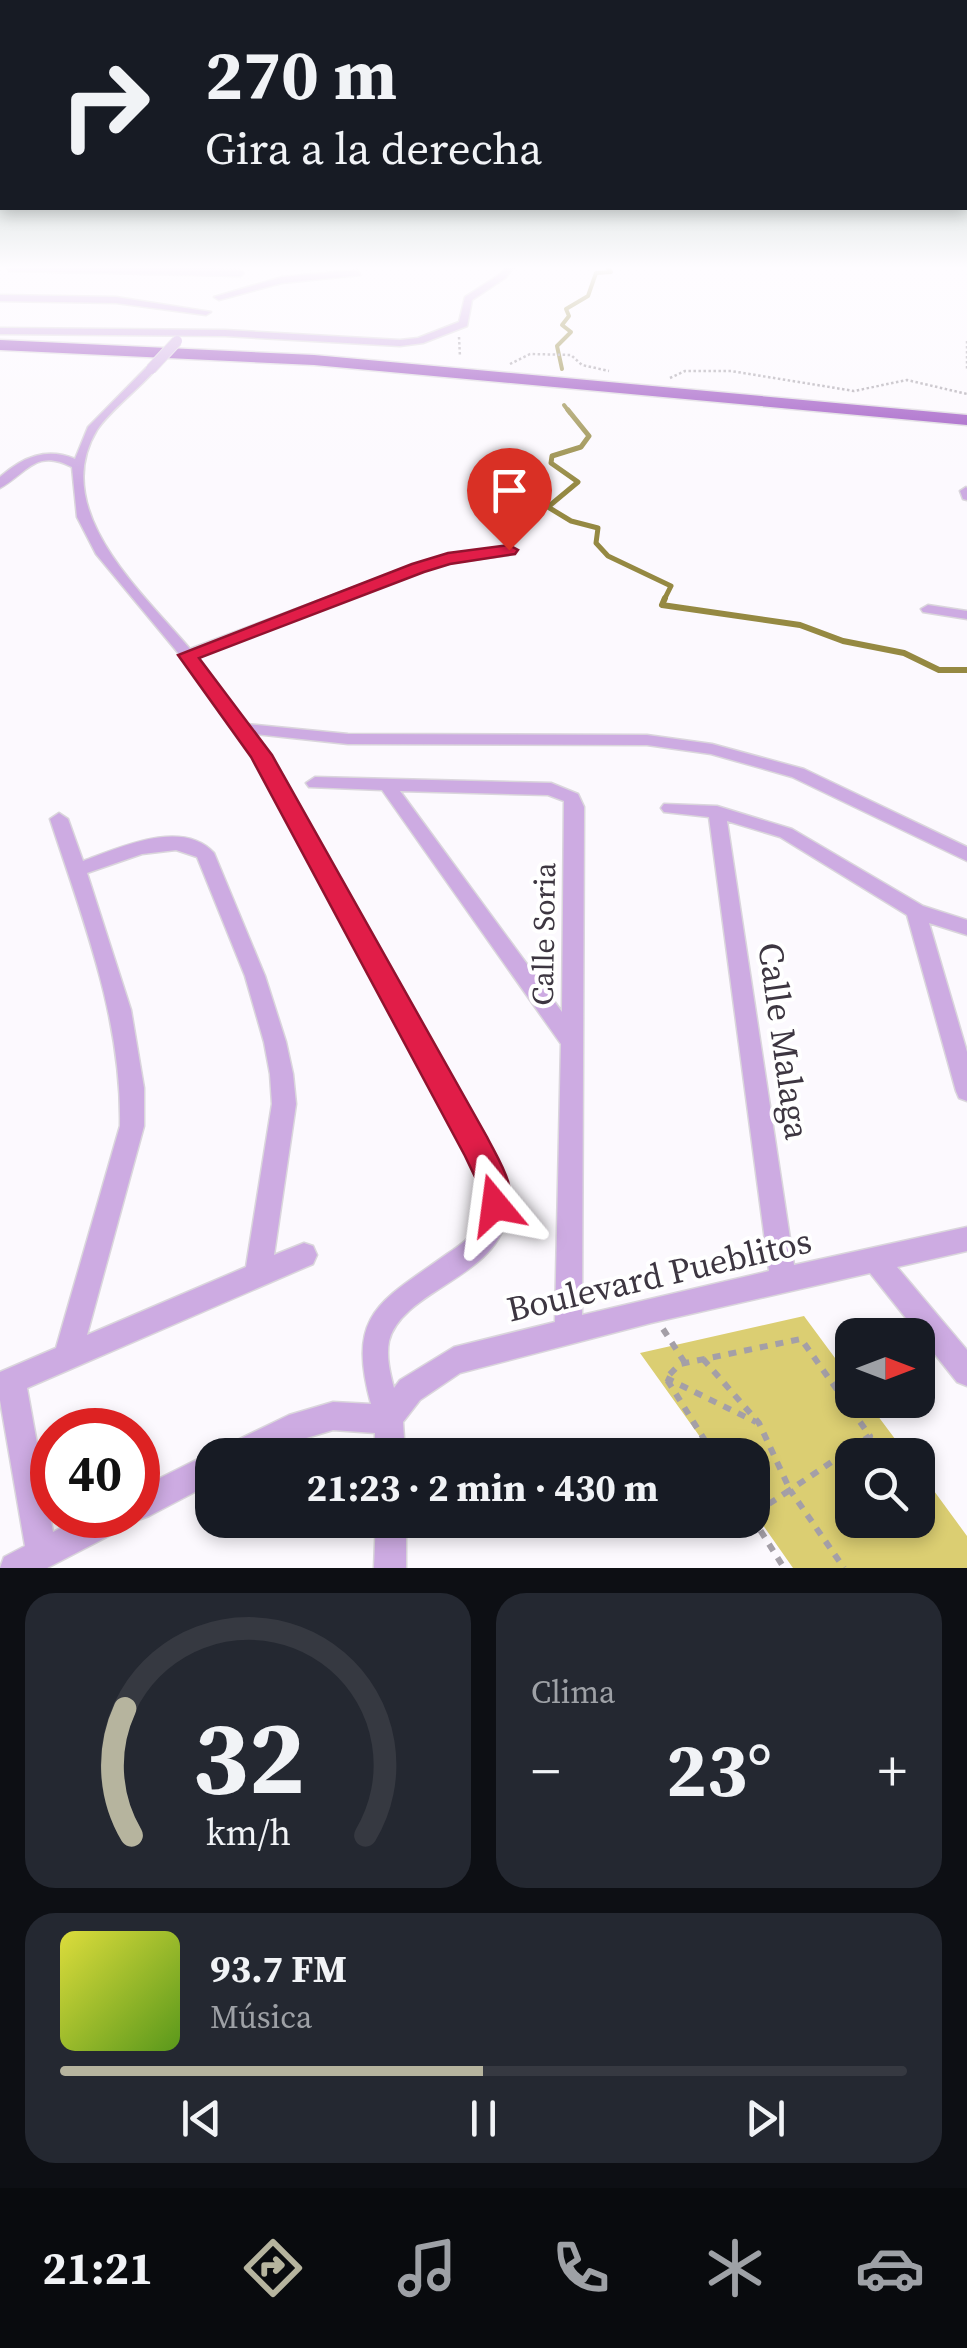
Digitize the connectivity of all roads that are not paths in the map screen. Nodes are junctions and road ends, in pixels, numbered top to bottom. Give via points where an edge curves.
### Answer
1 (178, 340) edge
2 (344, 340) edge
3 (413, 340) edge
4 (0, 348) edge
5 (967, 426) edge
6 (78, 466) junction
7 (0, 484) edge
8 (509, 550) dead end
9 (928, 609) dead end
10 (967, 615) edge
11 (188, 655) junction
12 (241, 728) junction
13 (314, 783) dead end
14 (387, 785) junction
15 (670, 808) dead end
16 (717, 812) junction
17 (60, 819) dead end
18 (967, 855) edge
19 (76, 870) junction
20 (916, 911) junction
21 (967, 928) edge
22 (572, 1043) junction
23 (967, 1091) edge
24 (967, 1238) edge
25 (304, 1256) dead end
26 (874, 1260) junction
27 (258, 1275) junction
28 (784, 1280) junction
29 (568, 1331) junction
30 (67, 1357) junction
31 (967, 1372) edge
32 (6, 1384) edge
33 (388, 1419) junction
34 (271, 1438) edge
35 (389, 1438) edge
36 (195, 1476) edge
37 (160, 1494) edge
38 (72, 1538) edge
39 (391, 1538) edge
40 (28, 1561) edge
41 (390, 1568) edge

1 - 6 street, bridge via 92,429
2 - 3 street
4 - 5 highway via 210,358
4 - 5 highway via 314,360
6 - 7 street via 65,457 40,456
6 - 11 street via 82,516 104,554
8 - 11 street via 418,568
9 - 10 street
11 - 12 street
12 - 18 street via 348,739 647,740 712,749 798,773
12 - 33 street via 493,1181 491,1228 405,1301 376,1337 374,1362
13 - 14 street, Calle Soria
14 - 22 street
14 - 22 street, Calle Soria via 552,789 572,798
15 - 16 street
16 - 20 street via 786,833
16 - 28 street, Calle Malaga
17 - 19 street
19 - 27 street via 177,842 205,853 244,946 283,1076
19 - 30 street via 112,980 134,1092 132,1126
20 - 21 street
20 - 23 street
22 - 29 street, Calle Soria
24 - 26 street, Boulevard Pueblitos
25 - 27 street
26 - 28 street, Boulevard Pueblitos
26 - 31 street
27 - 30 street
28 - 29 street, Boulevard Pueblitos
29 - 33 street, Boulevard Pueblitos via 454,1360 410,1390
30 - 32 street
32 - 40 street
33 - 34 street via 333,1416
33 - 35 street
36 - 37 street
38 - 40 street
39 - 41 street

